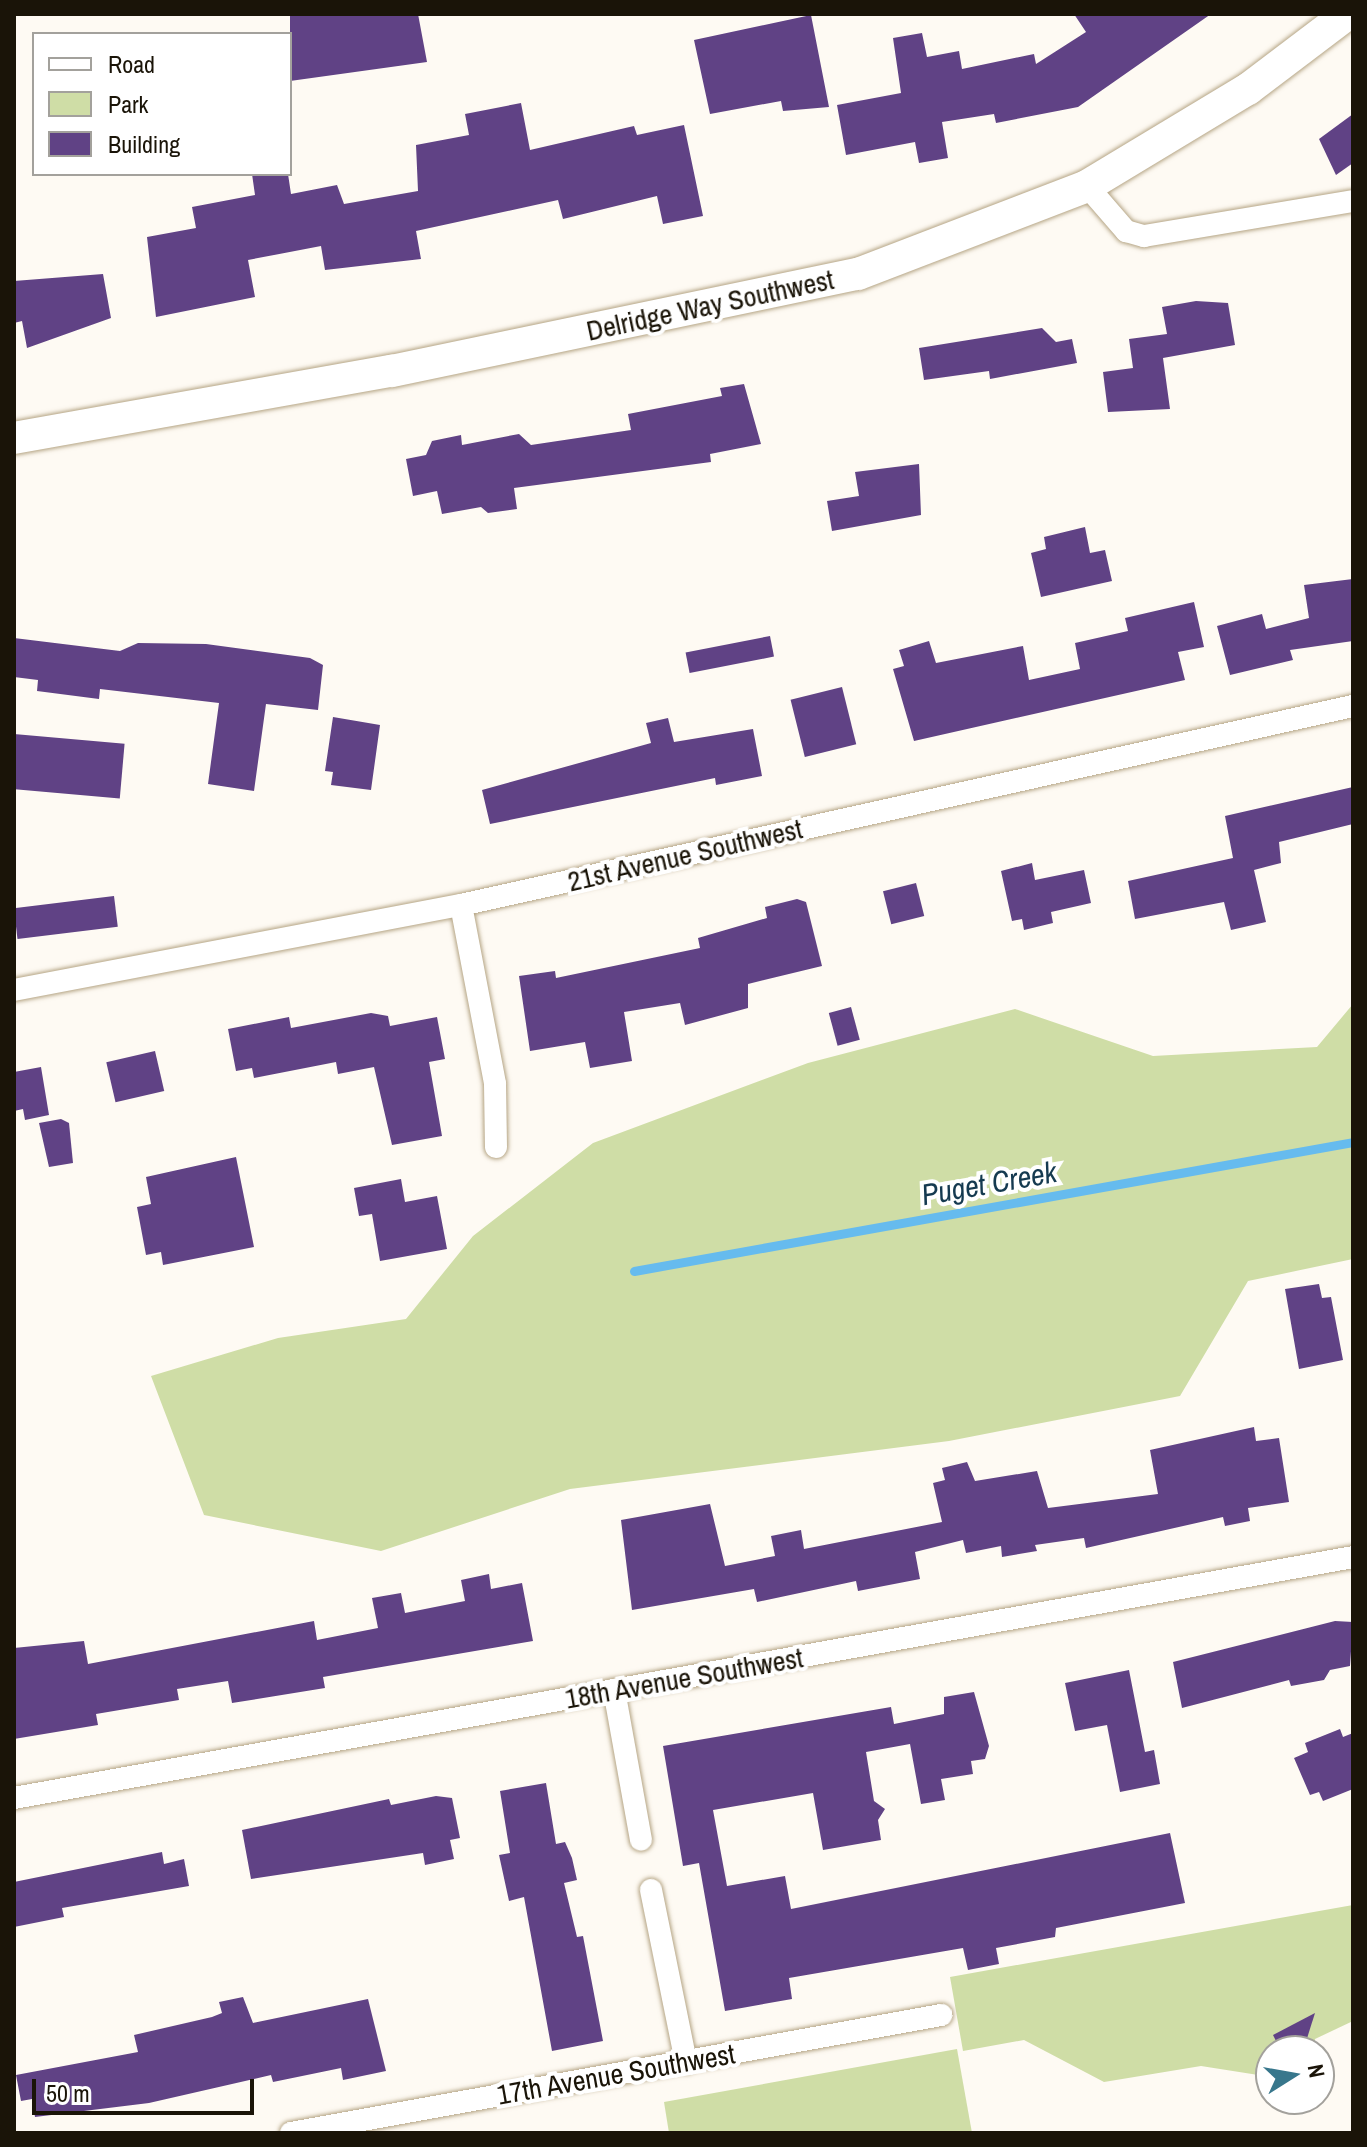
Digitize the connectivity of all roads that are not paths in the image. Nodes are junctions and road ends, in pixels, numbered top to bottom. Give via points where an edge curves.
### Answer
1 (1347, 14) edge
2 (1087, 186) junction
3 (1353, 201) edge
4 (14, 438) edge
5 (1353, 706) edge
6 (461, 905) junction
7 (14, 990) edge
8 (496, 1147) dead end
9 (1353, 1557) edge
10 (614, 1690) junction
11 (14, 1798) edge
12 (641, 1840) dead end
13 (651, 1890) dead end
14 (941, 2015) dead end
15 (686, 2062) junction
16 (291, 2133) edge

1 - 2 main road, Delridge Way Southwest via 1248,89
2 - 3 street via 1126,231 1144,236
2 - 4 main road, Delridge Way Southwest via 956,242 830,281
5 - 6 street, 21st Avenue Southwest
6 - 7 street, 21st Avenue Southwest
6 - 8 street via 495,1084
9 - 10 street, 18th Avenue Southwest
10 - 11 street, 18th Avenue Southwest
10 - 12 street
13 - 15 street
14 - 15 street, 17th Avenue Southwest
15 - 16 street, 17th Avenue Southwest

